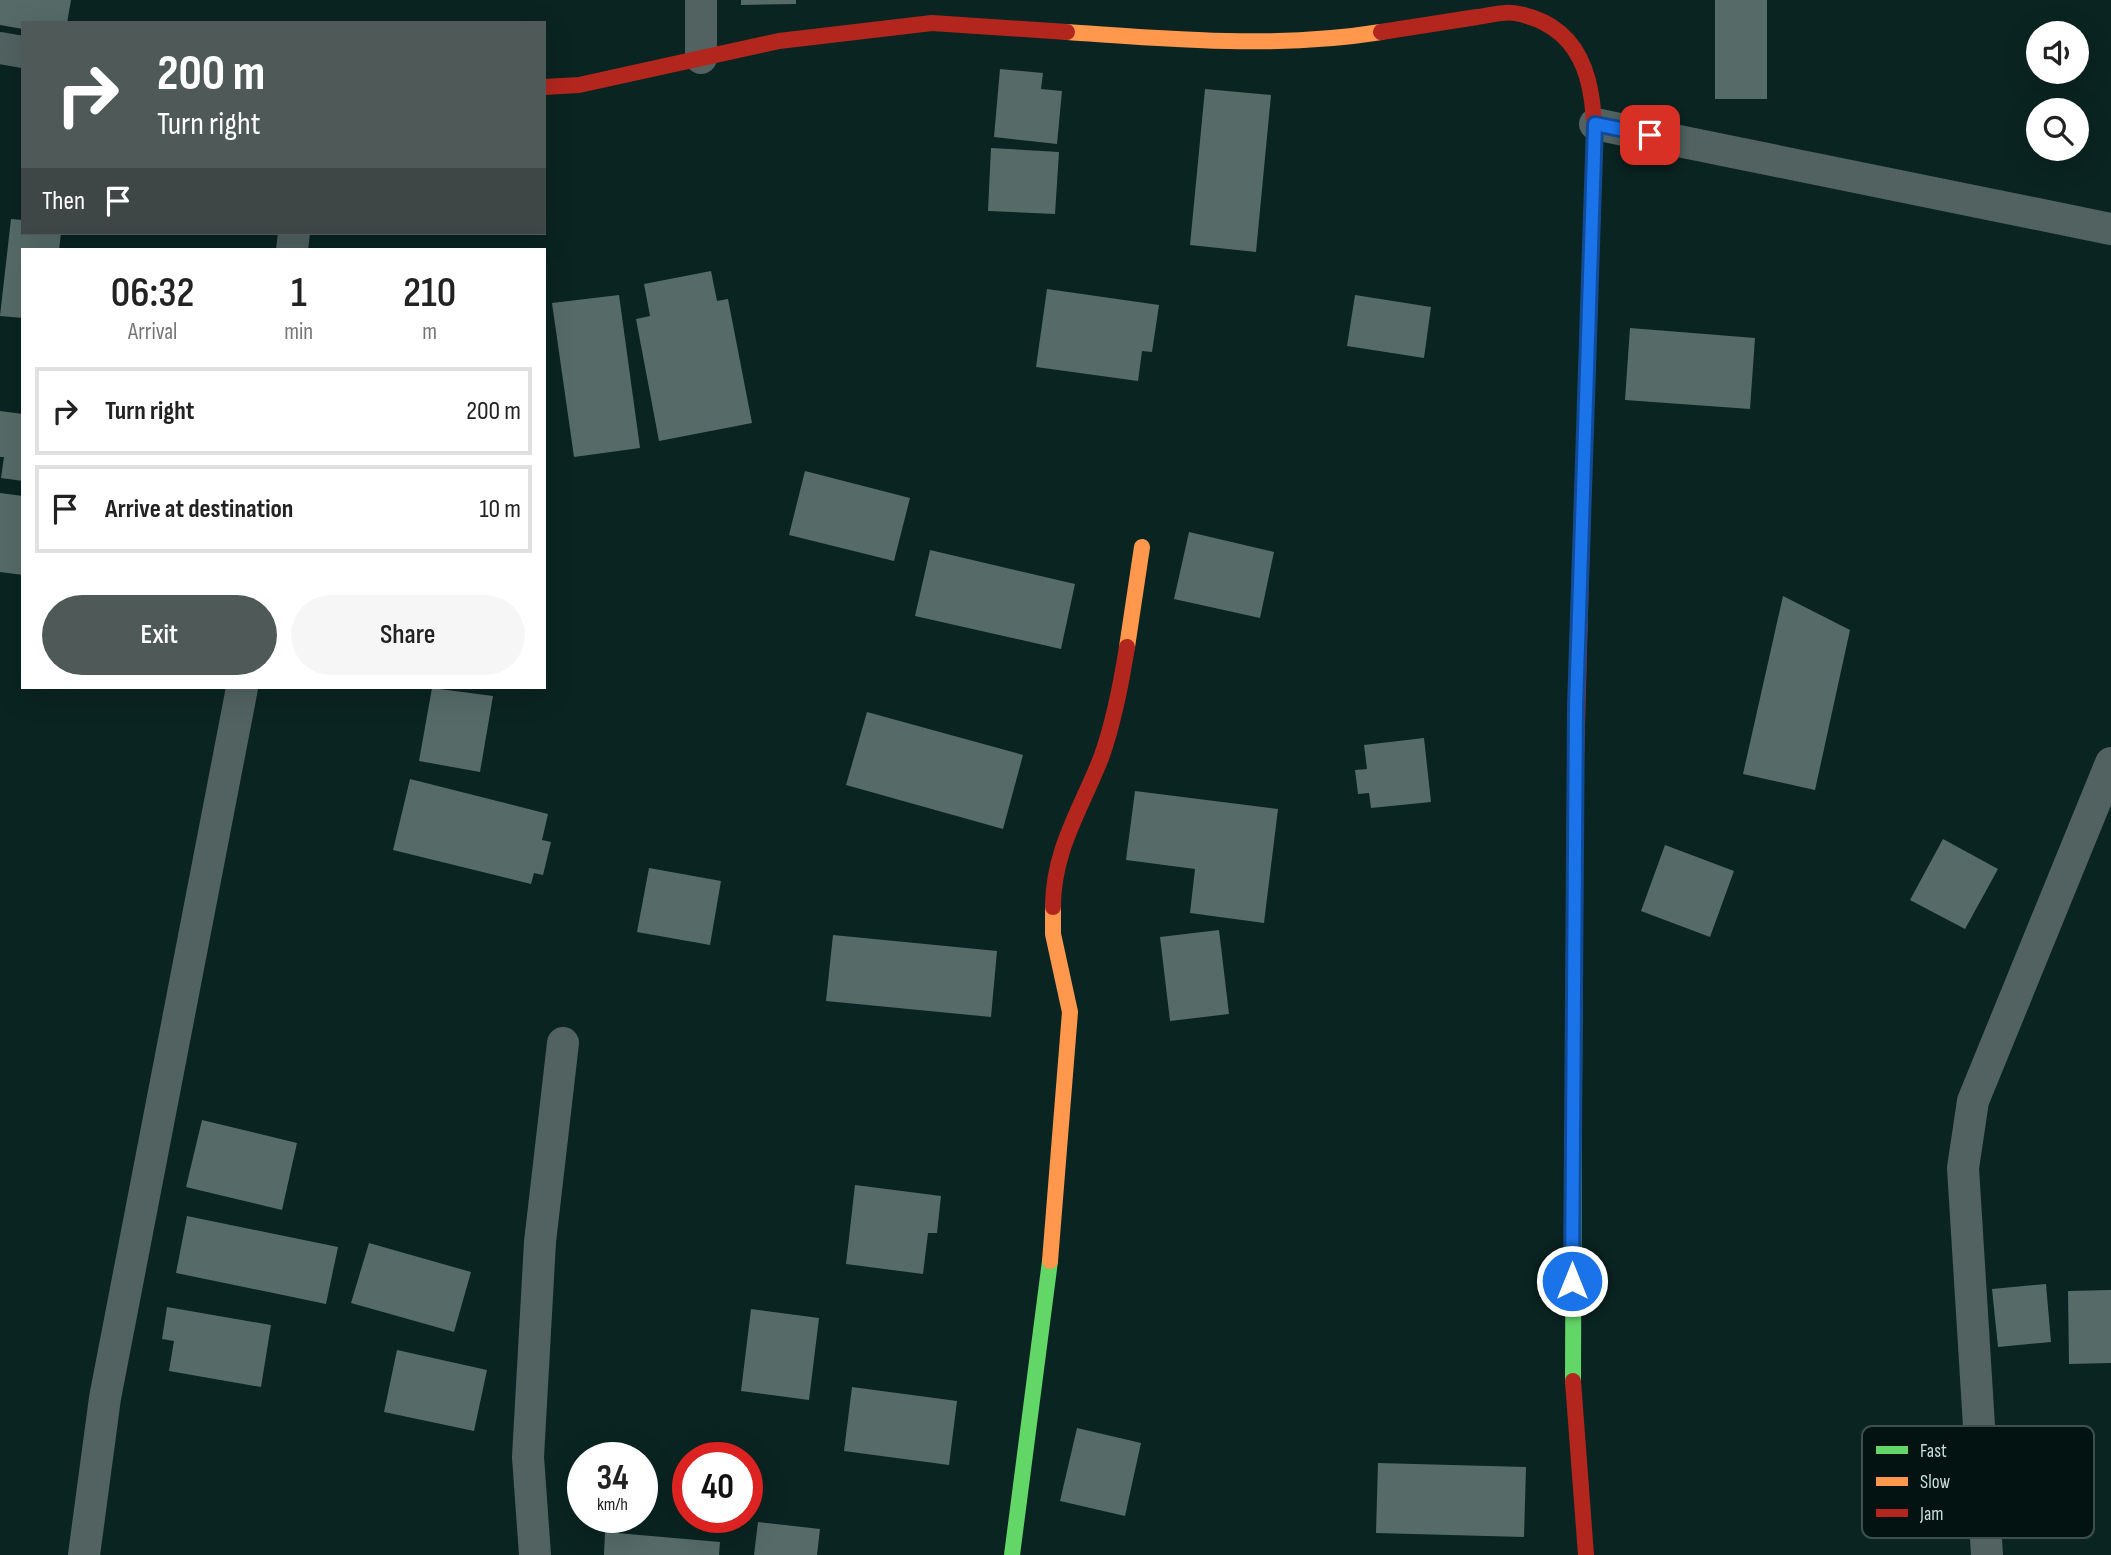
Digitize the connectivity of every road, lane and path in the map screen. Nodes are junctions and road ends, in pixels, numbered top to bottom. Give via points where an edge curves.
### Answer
1 (701, 0) edge
2 (0, 48) edge
3 (21, 52) edge
4 (701, 58) junction
5 (546, 88) edge
6 (1595, 124) junction
7 (2111, 229) edge
8 (1142, 547) dead end
9 (242, 689) edge
10 (2111, 763) edge
11 (563, 1043) dead end
12 (1979, 1426) edge
13 (84, 1555) edge
14 (535, 1555) edge
15 (1013, 1555) edge
16 (1586, 1555) edge

1 - 4 street
2 - 3 street
4 - 5 street
4 - 6 street via 779,41 932,23 1245,44 1339,38 1512,12 1540,19 1571,40 1585,60
6 - 7 street
6 - 16 street via 1576,706 1572,1363
8 - 15 street via 1119,699 1101,757 1059,853 1053,897 1053,934 1070,1012 1049,1277
9 - 13 street via 106,1398
10 - 12 street via 1973,1101 1962,1168
11 - 14 street via 540,1242 528,1443

